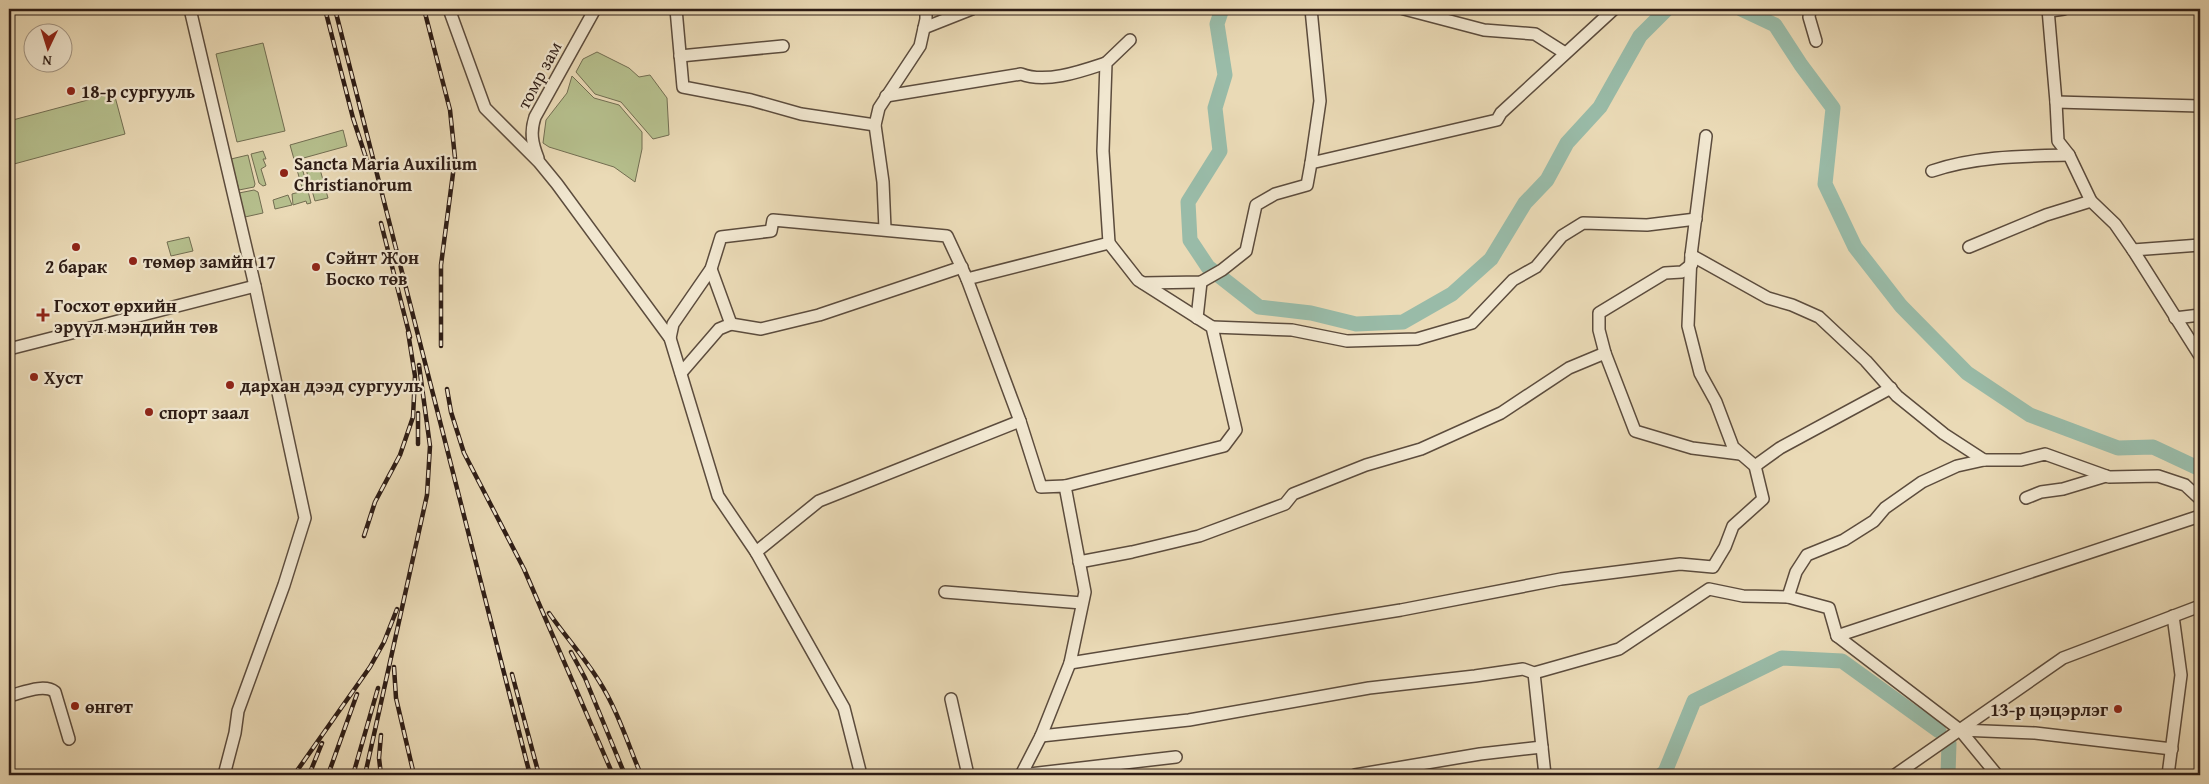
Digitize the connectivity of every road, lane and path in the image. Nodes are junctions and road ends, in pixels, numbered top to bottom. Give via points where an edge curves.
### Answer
1 (190, 9) edge
2 (449, 9) edge
3 (595, 9) edge
4 (676, 9) edge
5 (926, 9) edge
6 (972, 9) edge
7 (1311, 9) edge
8 (1404, 9) edge
9 (1614, 9) edge
10 (1810, 9) edge
11 (2064, 9) edge
12 (2049, 10) edge
13 (924, 28) junction
14 (1130, 40) dead end
15 (1816, 41) dead end
16 (783, 46) dead end
17 (1565, 53) junction
18 (680, 56) junction
19 (1106, 63) junction
20 (886, 96) junction
21 (2056, 102) junction
22 (2200, 106) edge
23 (875, 125) junction
24 (1706, 136) dead end
25 (2069, 155) junction
26 (539, 162) junction
27 (1311, 163) junction
28 (1932, 171) dead end
29 (2091, 201) junction
30 (1696, 219) junction
31 (885, 228) junction
32 (1109, 243) junction
33 (2200, 245) edge
34 (1968, 247) dead end
35 (2133, 250) junction
36 (1692, 259) junction
37 (962, 267) junction
38 (711, 269) junction
39 (967, 278) junction
40 (1201, 282) junction
41 (1143, 284) junction
42 (255, 286) junction
43 (2200, 316) edge
44 (1197, 318) junction
45 (2175, 318) junction
46 (732, 324) junction
47 (1212, 327) junction
48 (670, 338) junction
49 (9, 349) edge
50 (1605, 353) junction
51 (2200, 356) edge
52 (681, 373) junction
53 (1891, 388) junction
54 (1020, 421) junction
55 (1740, 454) junction
56 (1984, 460) junction
57 (1755, 466) junction
58 (2106, 476) junction
59 (1065, 486) junction
60 (2026, 498) dead end
61 (2200, 499) edge
62 (2200, 516) edge
63 (756, 552) junction
64 (1079, 562) junction
65 (945, 592) dead end
66 (1788, 597) junction
67 (1082, 603) junction
68 (2200, 606) edge
69 (2173, 616) junction
70 (1837, 636) junction
71 (1070, 663) junction
72 (1534, 673) junction
73 (9, 696) edge
74 (951, 699) dead end
75 (1960, 730) junction
76 (1041, 736) junction
77 (69, 739) dead end
78 (1542, 747) junction
79 (2172, 748) junction
80 (1176, 757) dead end
81 (224, 775) edge
82 (861, 775) edge
83 (968, 775) edge
84 (1021, 775) edge
85 (1355, 775) edge
86 (1545, 775) edge
87 (1895, 775) edge
88 (1997, 775) edge
89 (2168, 775) edge

1 - 42 street
2 - 26 street via 485,108
3 - 26 street, томр зам via 535,117 532,143
4 - 18 street
5 - 13 street
6 - 13 street
7 - 27 street via 1320,101
8 - 17 street via 1484,30 1535,34
9 - 17 street
10 - 15 street
11 - 12 street
12 - 21 street
13 - 20 street via 920,46
14 - 19 street
16 - 18 street
17 - 27 street via 1497,120
18 - 23 street via 684,87 801,114
19 - 20 street via 1066,76 1028,77 1021,74
19 - 32 street via 1103,151
20 - 23 street
21 - 22 street
21 - 25 street via 2058,141
23 - 31 street
24 - 30 street
25 - 28 street via 1952,164
25 - 29 street
26 - 48 street
27 - 40 street via 1306,184 1256,205 1246,251
29 - 34 street via 2046,215
29 - 35 street via 2115,224
30 - 36 street
30 - 47 street via 1647,225 1583,223 1562,236 1536,267 1513,280 1472,323 1416,339 1347,341 1292,330
31 - 37 street via 947,236
31 - 38 street via 773,220 771,231 721,237
32 - 39 street
32 - 41 street
33 - 35 street
35 - 45 street
36 - 50 street via 1682,272 1665,273 1598,313
36 - 53 street via 1768,298 1819,317
36 - 55 street via 1688,326 1700,373 1716,402 1732,447
37 - 39 street
37 - 46 street via 819,315 761,329
38 - 46 street
38 - 48 street via 673,324
39 - 54 street
40 - 41 street
40 - 44 street
41 - 44 street
42 - 49 street
42 - 81 street via 305,518 238,711
43 - 45 street
44 - 47 street
45 - 51 street
46 - 52 street via 720,330
47 - 59 street via 1236,430 1224,446
48 - 52 street
50 - 55 street via 1635,431 1692,448
50 - 64 street via 1568,368 1501,413 1421,449 1366,465 1293,494 1284,504 1199,536
52 - 63 street via 718,496
53 - 56 street via 1944,434
53 - 57 street via 1780,448
54 - 59 street via 1041,487
54 - 63 street via 819,501
55 - 57 street
56 - 58 street via 2021,460 2045,454
56 - 66 street via 1957,466 1922,482 1885,508 1874,521 1844,540 1807,555 1796,572
57 - 71 street via 1763,499 1733,526 1713,567 1680,564 1561,579 1400,610
58 - 60 street
58 - 61 street via 2158,476 2185,485
59 - 64 street
62 - 70 street
63 - 82 street via 844,708
64 - 67 street via 1085,592
65 - 67 street
66 - 70 street via 1829,608
66 - 72 street via 1743,596 1709,589 1619,649
67 - 71 street
68 - 69 street
69 - 75 street via 2063,658
69 - 79 street via 2181,674
70 - 75 street
71 - 76 street
72 - 76 street via 1523,668 1369,688 1189,720
72 - 78 street
73 - 77 street via 51,689 55,692
74 - 83 street
75 - 79 street via 2036,733
75 - 87 street
75 - 88 street
76 - 84 street
78 - 85 street
78 - 86 street
79 - 89 street
80 - 84 street

